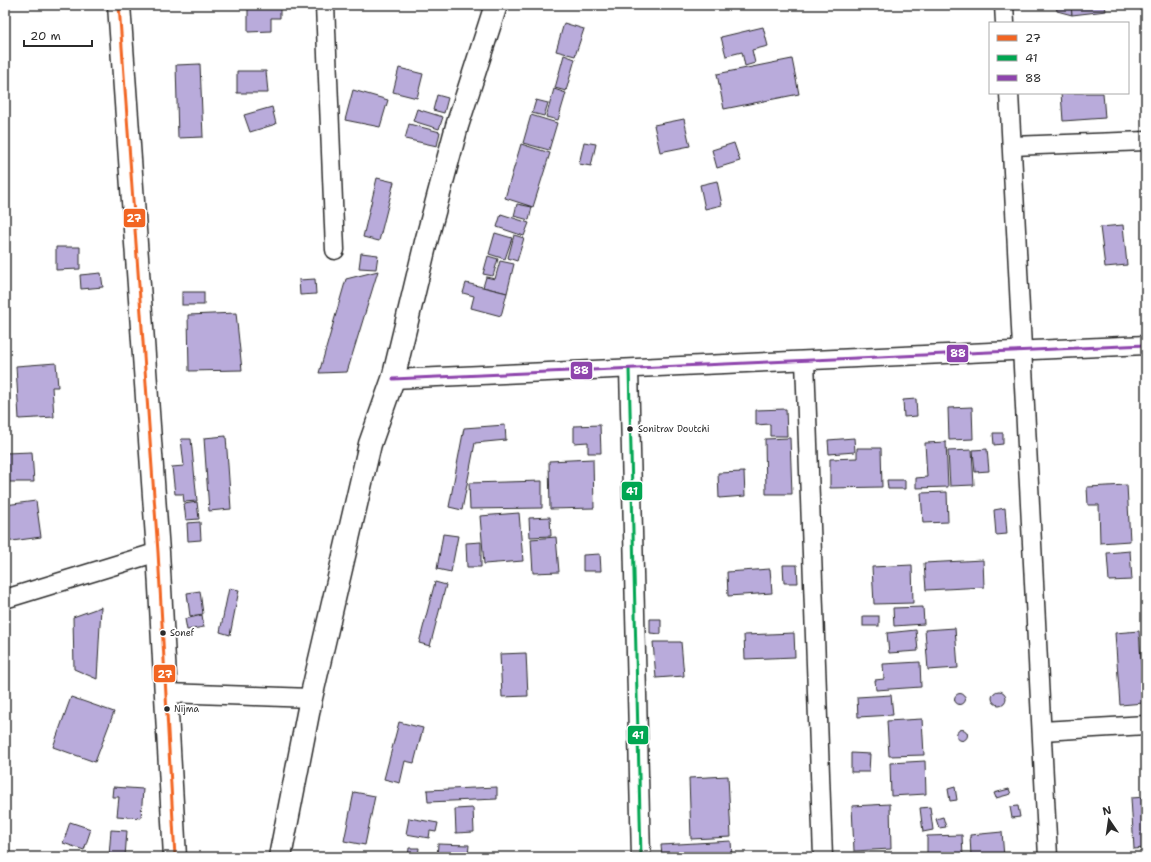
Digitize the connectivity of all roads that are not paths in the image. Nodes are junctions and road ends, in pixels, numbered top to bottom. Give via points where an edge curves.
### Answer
1 (119, 5) edge
2 (325, 5) edge
3 (496, 5) edge
4 (1004, 5) edge
5 (1005, 22) edge
6 (1009, 94) edge
7 (1146, 141) edge
8 (1012, 146) junction
9 (335, 250) dead end
10 (1146, 345) edge
11 (1023, 351) junction
12 (805, 361) junction
13 (629, 369) junction
14 (393, 379) junction
15 (158, 552) junction
16 (5, 599) edge
17 (166, 693) junction
18 (311, 698) junction
19 (1146, 725) edge
20 (1042, 731) junction
21 (175, 857) edge
22 (280, 857) edge
23 (641, 857) edge
24 (824, 857) edge
25 (1048, 857) edge

1 - 15 main road
2 - 9 street
3 - 14 main road via 457,126
4 - 5 street
6 - 8 street
7 - 8 street
8 - 11 street
10 - 11 street
11 - 12 street
11 - 20 street
12 - 13 street
12 - 24 street
13 - 14 street
13 - 23 street
14 - 18 main road via 370,444
15 - 16 street
15 - 17 main road
17 - 18 street
17 - 21 main road
18 - 22 main road
19 - 20 street
20 - 25 street

